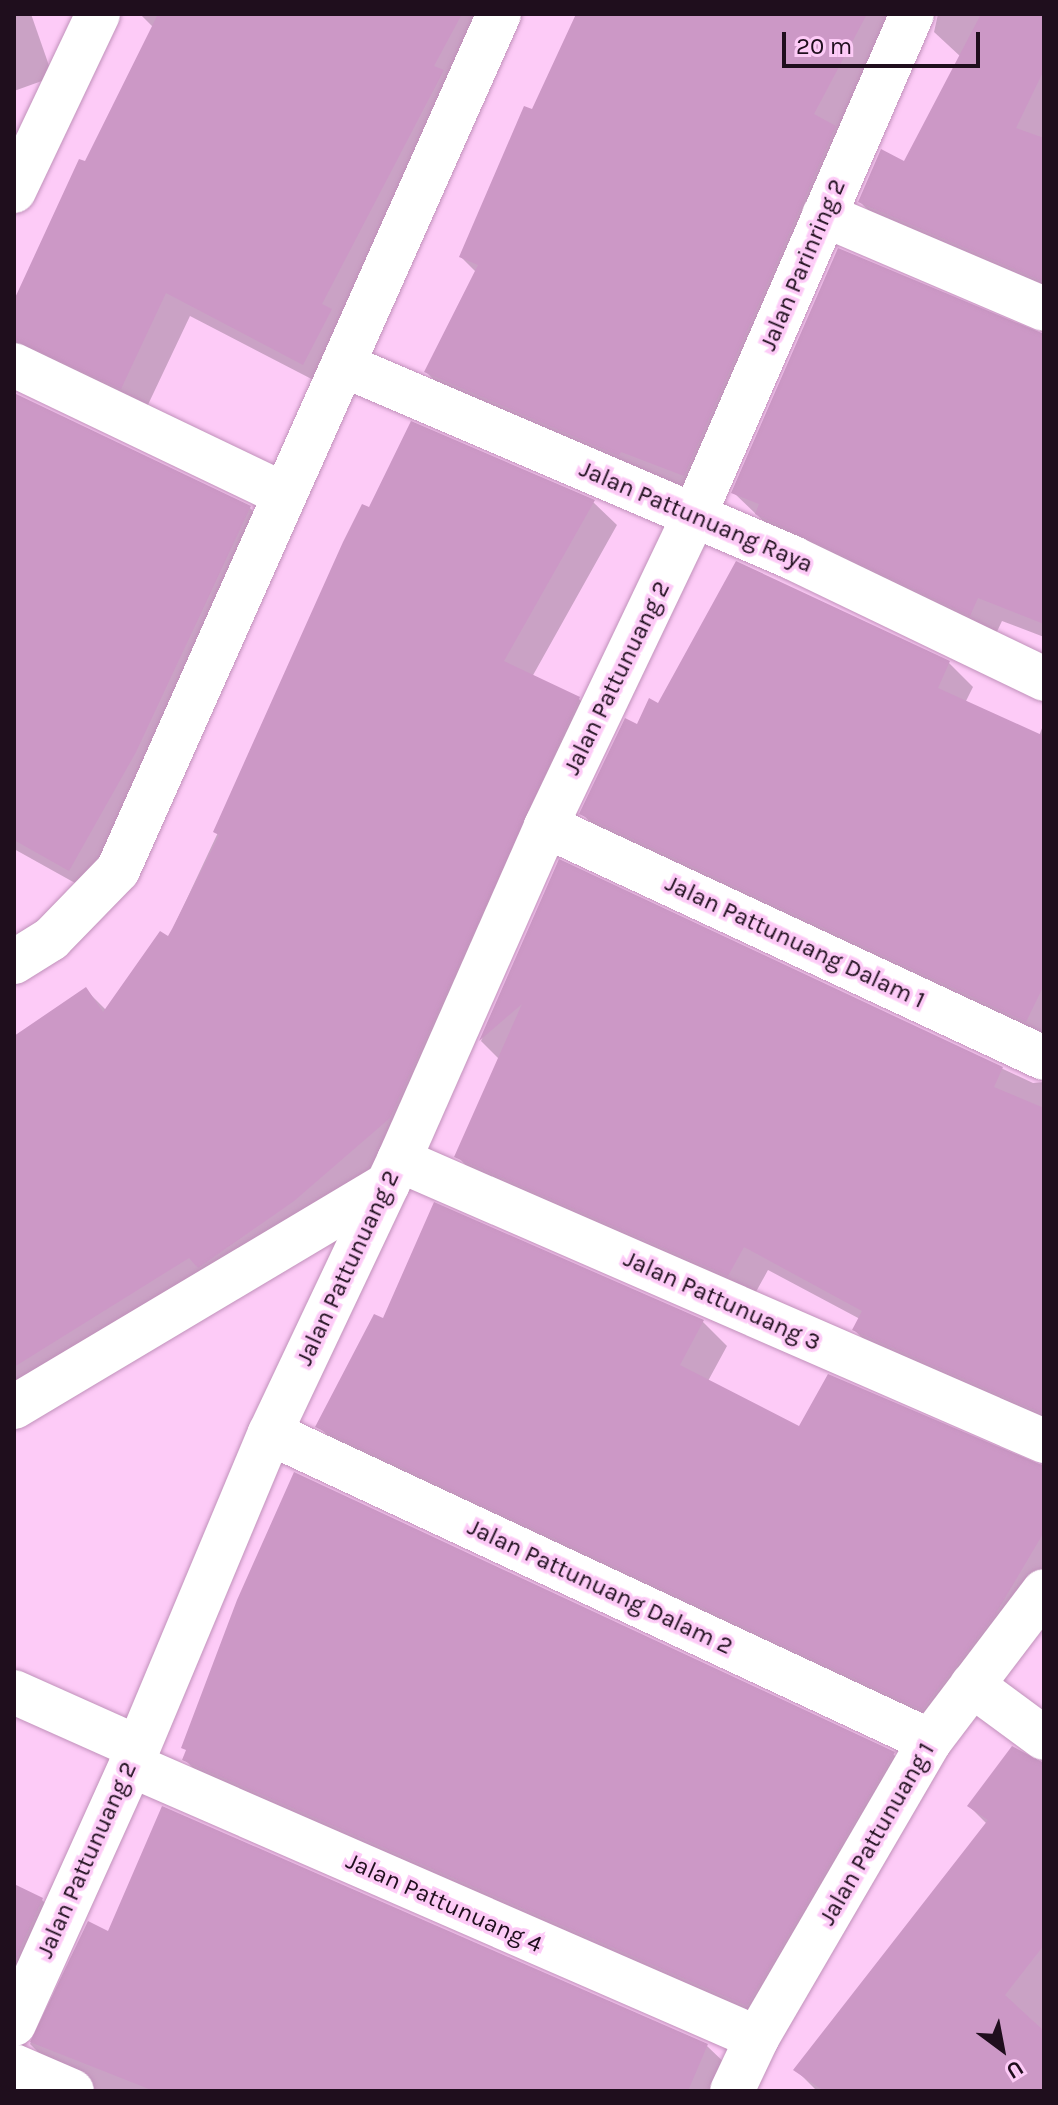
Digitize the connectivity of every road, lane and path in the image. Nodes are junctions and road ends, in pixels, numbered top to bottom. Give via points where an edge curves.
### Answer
1 (499, 14) edge
2 (912, 14) edge
3 (90, 21) edge
4 (14, 191) edge
5 (824, 215) junction
6 (1044, 309) edge
7 (14, 365) edge
8 (343, 365) junction
9 (283, 494) junction
10 (694, 516) junction
11 (1044, 679) edge
12 (546, 826) junction
13 (14, 962) edge
14 (1044, 1058) edge
15 (394, 1172) junction
16 (14, 1407) edge
17 (270, 1433) junction
18 (1044, 1441) edge
19 (1044, 1591) edge
20 (972, 1685) junction
21 (14, 1692) edge
22 (1044, 1738) edge
23 (930, 1741) junction
24 (133, 1755) junction
25 (14, 2024) edge
26 (757, 2038) junction
27 (14, 2066) edge
28 (72, 2091) edge
29 (732, 2091) edge

1 - 8 street
2 - 5 street, Jalan Parinring 2
3 - 4 street
5 - 6 street
5 - 10 street, Jalan Parinring 2
7 - 9 street
8 - 9 street
8 - 10 street, Jalan Pattunuang Raya
9 - 13 street via 118,870 51,939
10 - 11 street, Jalan Pattunuang Raya
10 - 12 street, Jalan Pattunuang 2
12 - 14 street, Jalan Pattunuang Dalam 1
12 - 15 street, Jalan Pattunuang 2
15 - 16 street
15 - 17 street, Jalan Pattunuang 2
15 - 18 street, Jalan Pattunuang 3
17 - 23 street, Jalan Pattunuang Dalam 2
17 - 24 street, Jalan Pattunuang 2
19 - 20 street, Jalan Pattunuang 1
20 - 22 street
20 - 23 street, Jalan Pattunuang 1
21 - 24 street, Jalan Pattunuang 4
23 - 26 street, Jalan Pattunuang 1
24 - 25 street, Jalan Pattunuang 2
24 - 26 street, Jalan Pattunuang 4
26 - 29 street, Jalan Pattunuang 1
27 - 28 street

